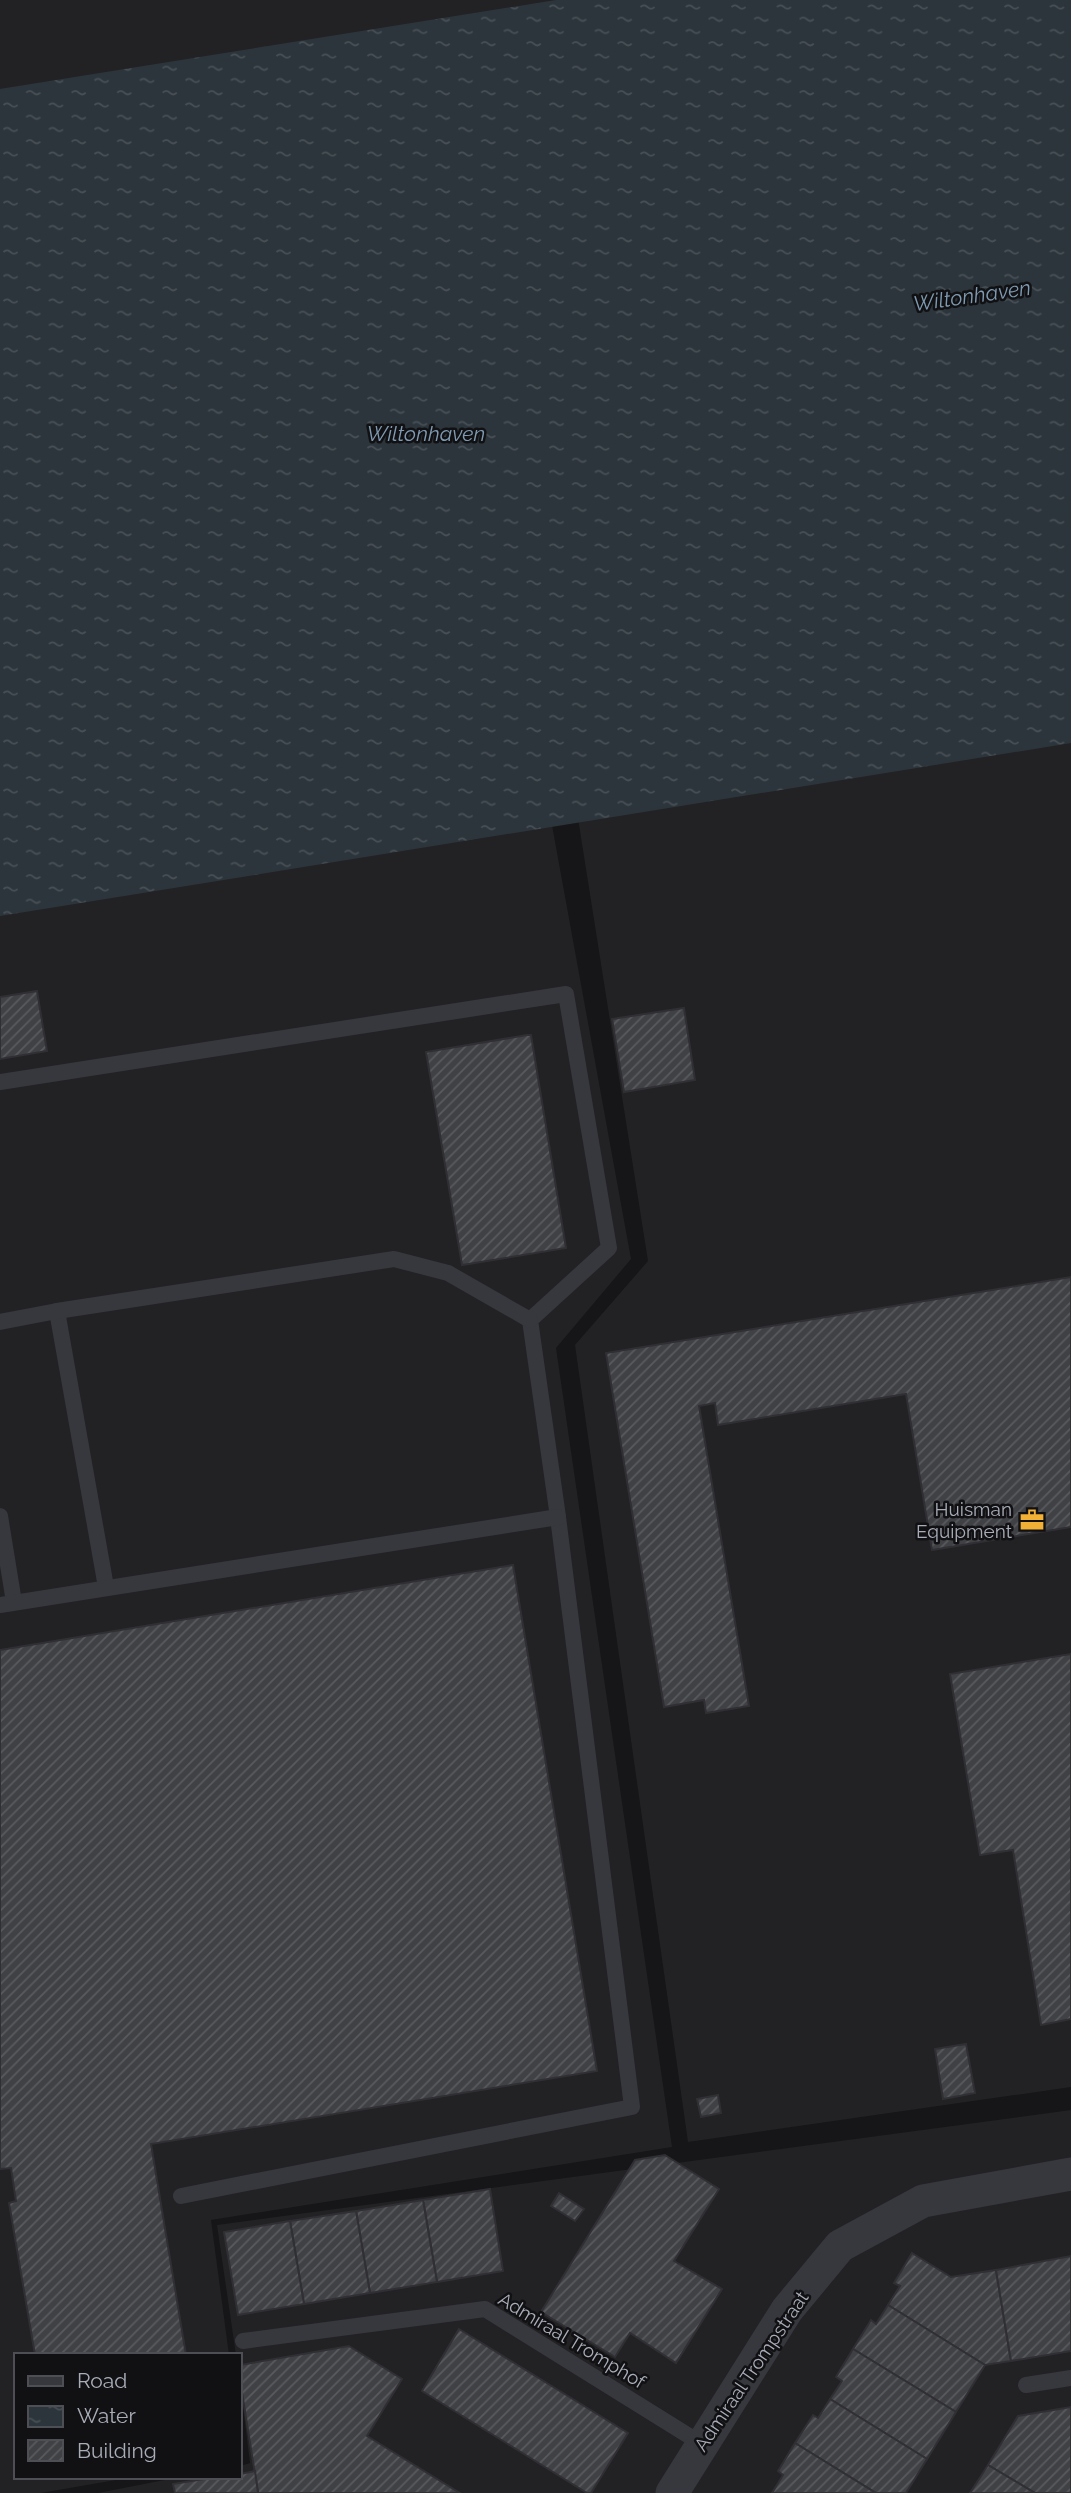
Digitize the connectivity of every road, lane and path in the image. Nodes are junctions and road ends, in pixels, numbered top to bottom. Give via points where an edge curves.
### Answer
1 (0, 1082) edge
2 (57, 1311) junction
3 (530, 1320) junction
4 (0, 1322) edge
5 (0, 1516) edge
6 (558, 1517) junction
7 (106, 1587) junction
8 (7, 1604) edge
9 (1071, 2174) edge
10 (181, 2196) dead end
11 (243, 2341) dead end
12 (1071, 2378) edge
13 (1026, 2385) dead end
14 (702, 2444) junction
15 (672, 2493) edge

1 - 3 lane via 566,994 609,1248
2 - 3 lane via 394,1259 449,1273
2 - 4 lane
2 - 7 lane
3 - 6 lane
5 - 8 lane
6 - 7 lane
6 - 10 lane via 632,2107
7 - 8 lane
9 - 14 street, Admiraal Trompstraat via 923,2201 840,2246 787,2310
11 - 14 lane, Admiraal Tromphof via 485,2309
12 - 13 lane
14 - 15 street, Admiraal Trompstraat

